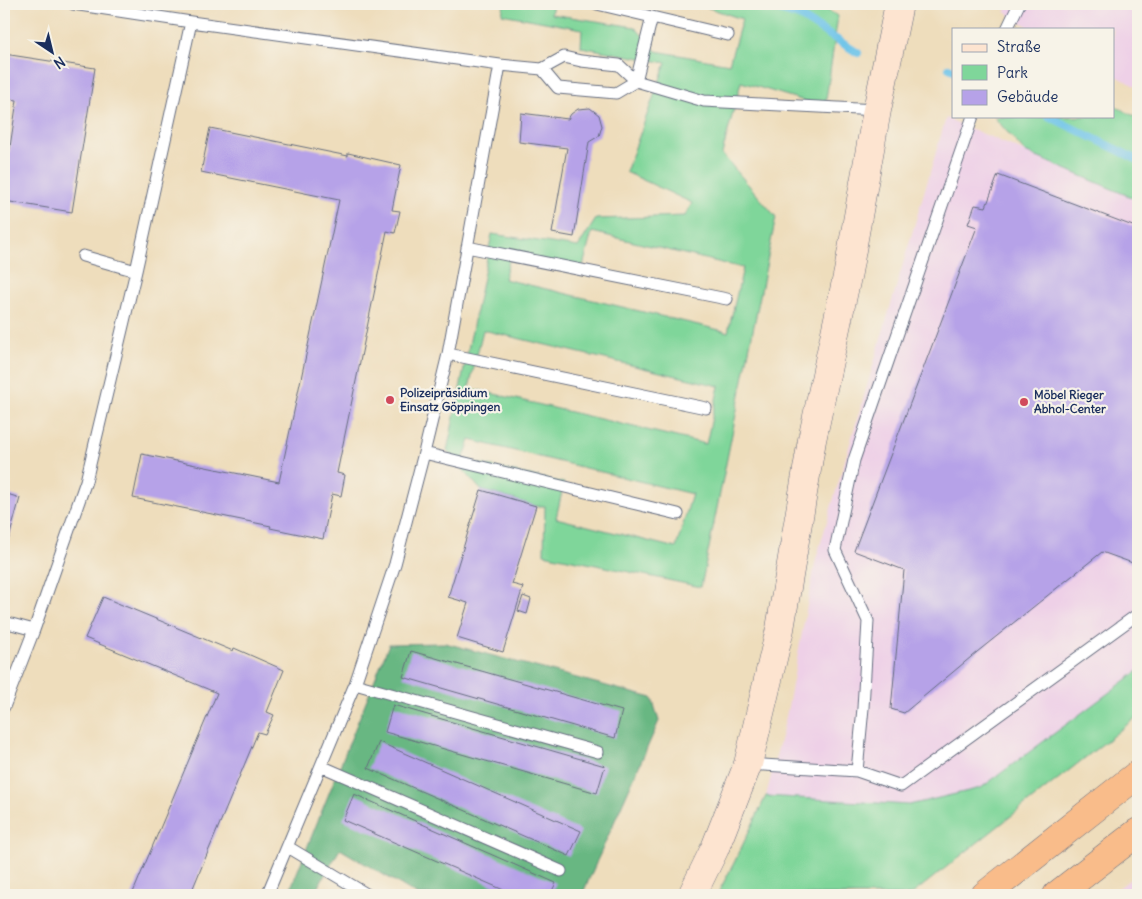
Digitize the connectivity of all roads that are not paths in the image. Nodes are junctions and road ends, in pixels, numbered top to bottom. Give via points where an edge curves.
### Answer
1 (73, 4) edge
2 (597, 4) edge
3 (899, 4) edge
4 (1018, 4) edge
5 (90, 5) edge
6 (652, 16) junction
7 (191, 22) junction
8 (1007, 28) edge
9 (728, 35) dead end
10 (500, 65) junction
11 (542, 69) junction
12 (636, 81) junction
13 (877, 110) junction
14 (972, 118) edge
15 (467, 247) junction
16 (83, 256) dead end
17 (136, 271) junction
18 (727, 299) dead end
19 (448, 354) junction
20 (706, 408) dead end
21 (424, 453) junction
22 (678, 514) dead end
23 (1138, 614) edge
24 (4, 622) edge
25 (34, 630) junction
26 (354, 684) junction
27 (4, 707) edge
28 (598, 752) dead end
29 (748, 764) junction
30 (321, 766) junction
31 (857, 771) junction
32 (1138, 774) edge
33 (1138, 832) edge
34 (288, 847) junction
35 (561, 871) dead end
36 (267, 895) edge
37 (368, 895) edge
38 (692, 895) edge
39 (986, 895) edge
40 (1058, 895) edge

1 - 5 lane
2 - 6 lane
3 - 13 main road
4 - 8 lane
5 - 7 lane
6 - 9 lane
6 - 12 lane
7 - 10 lane
7 - 17 lane
10 - 11 lane
10 - 15 lane
11 - 12 lane via 564,57 619,65
11 - 12 lane via 558,88 616,93
12 - 13 lane via 704,101
13 - 29 main road via 848,272 812,440 780,629
14 - 31 lane via 854,460 835,550 868,621
15 - 18 lane
15 - 19 lane
16 - 17 lane
17 - 25 lane via 86,481
19 - 20 lane
19 - 21 lane
21 - 22 lane
21 - 26 lane via 395,564
23 - 31 lane via 901,786
24 - 25 lane
25 - 27 lane
26 - 28 lane
26 - 30 lane
29 - 31 lane
29 - 38 main road via 716,848
30 - 34 lane
30 - 35 lane
32 - 39 highway
33 - 40 highway
34 - 36 lane
34 - 37 lane

